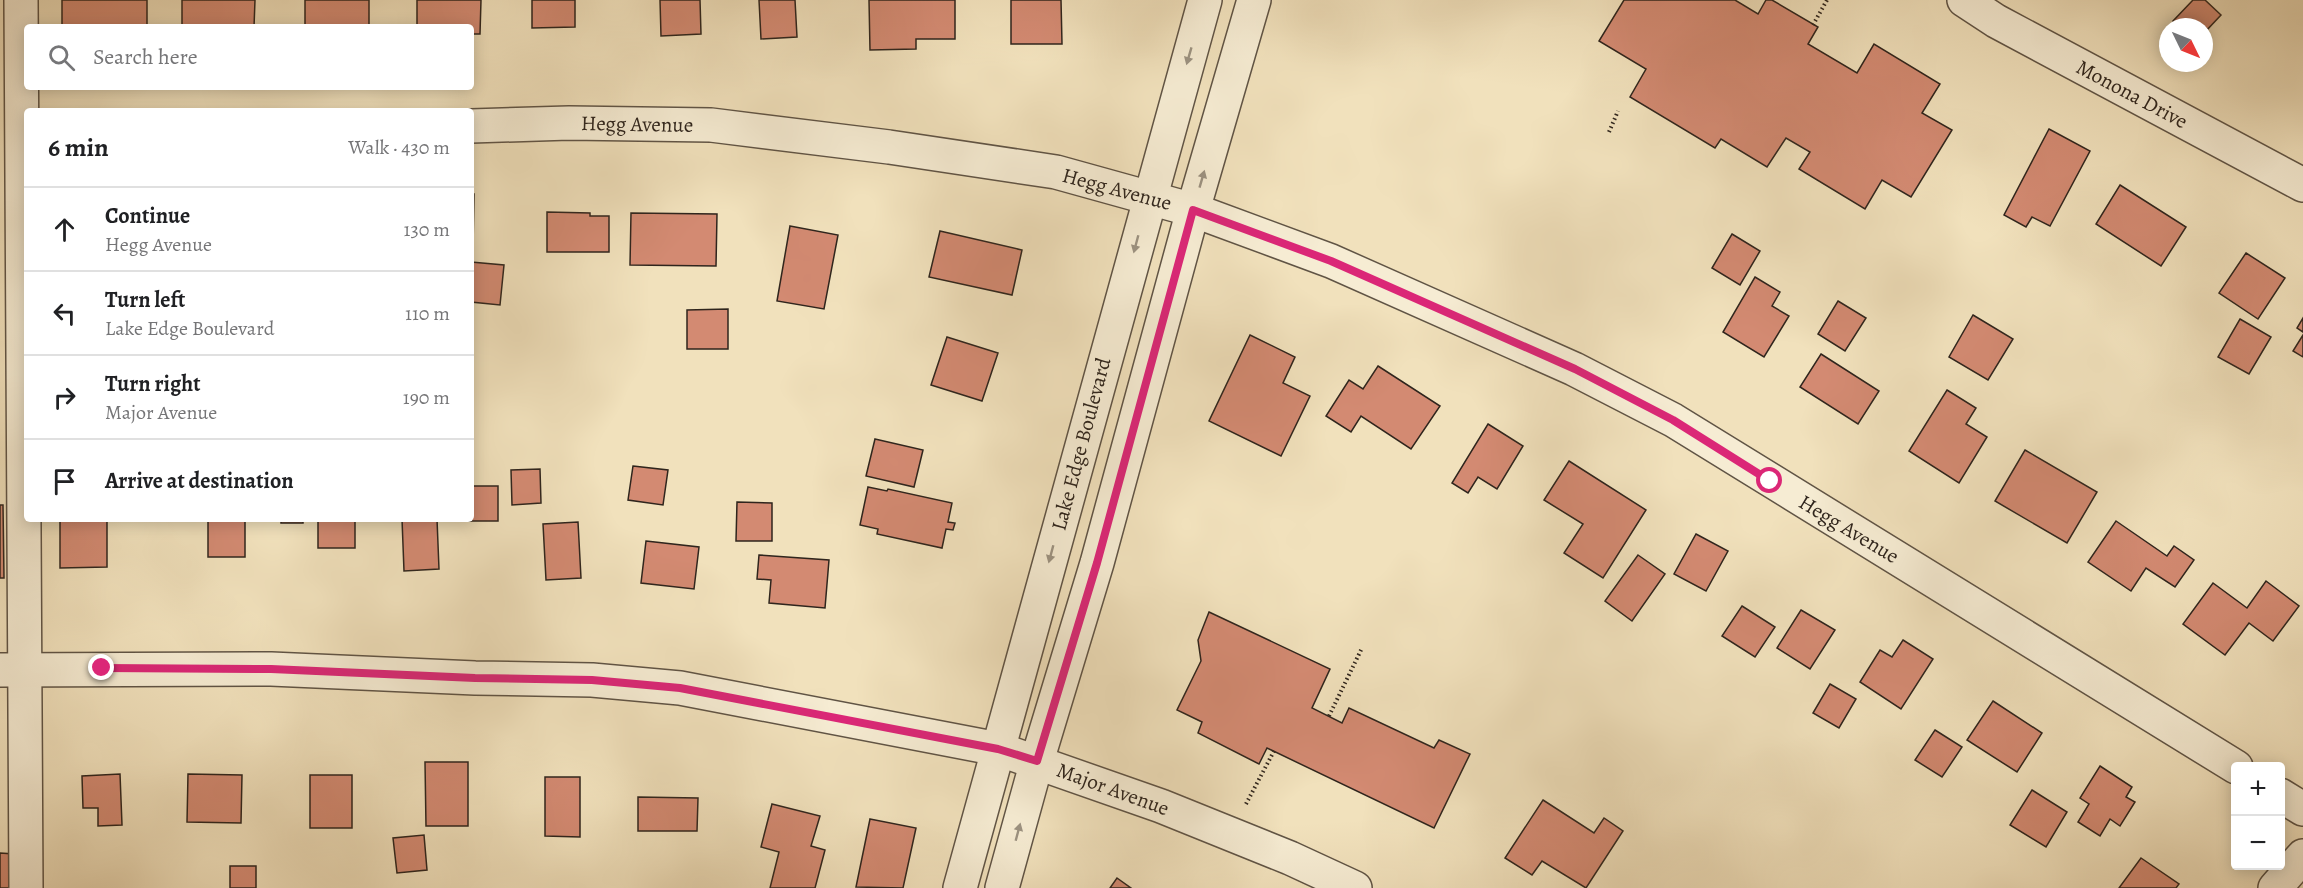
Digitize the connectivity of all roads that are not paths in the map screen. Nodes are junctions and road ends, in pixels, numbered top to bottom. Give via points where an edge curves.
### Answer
1 (21, 0) edge
2 (1205, 0) edge
3 (1254, 0) edge
4 (1964, 0) edge
5 (16, 122) edge
6 (474, 126) edge
7 (2303, 185) edge
8 (1149, 198) junction
9 (1193, 210) junction
10 (12, 670) edge
11 (998, 749) junction
12 (1037, 761) junction
13 (2231, 765) edge
14 (2285, 798) edge
15 (2303, 809) edge
16 (2303, 855) edge
17 (26, 888) edge
18 (960, 888) edge
19 (1002, 888) edge
20 (1354, 888) edge
21 (2275, 888) edge

1 - 5 street
2 -> 8 street, Lake Edge Boulevard
9 -> 3 street
4 - 7 street, Monona Drive via 1996,21
5 - 10 street
6 - 8 street, Hegg Avenue via 711,125 1056,172
8 - 9 street, Hegg Avenue
8 -> 11 street, Lake Edge Boulevard
9 - 12 street via 1097,563
9 - 13 street, Hegg Avenue via 1331,261 1575,369 1673,420
10 - 11 street, Major Avenue via 271,669 592,680 680,688
10 - 17 street
11 - 12 street, Major Avenue
11 - 18 street, Lake Edge Boulevard
19 -> 12 street
12 - 20 street, Major Avenue via 1231,833
14 - 15 street
16 - 21 street

